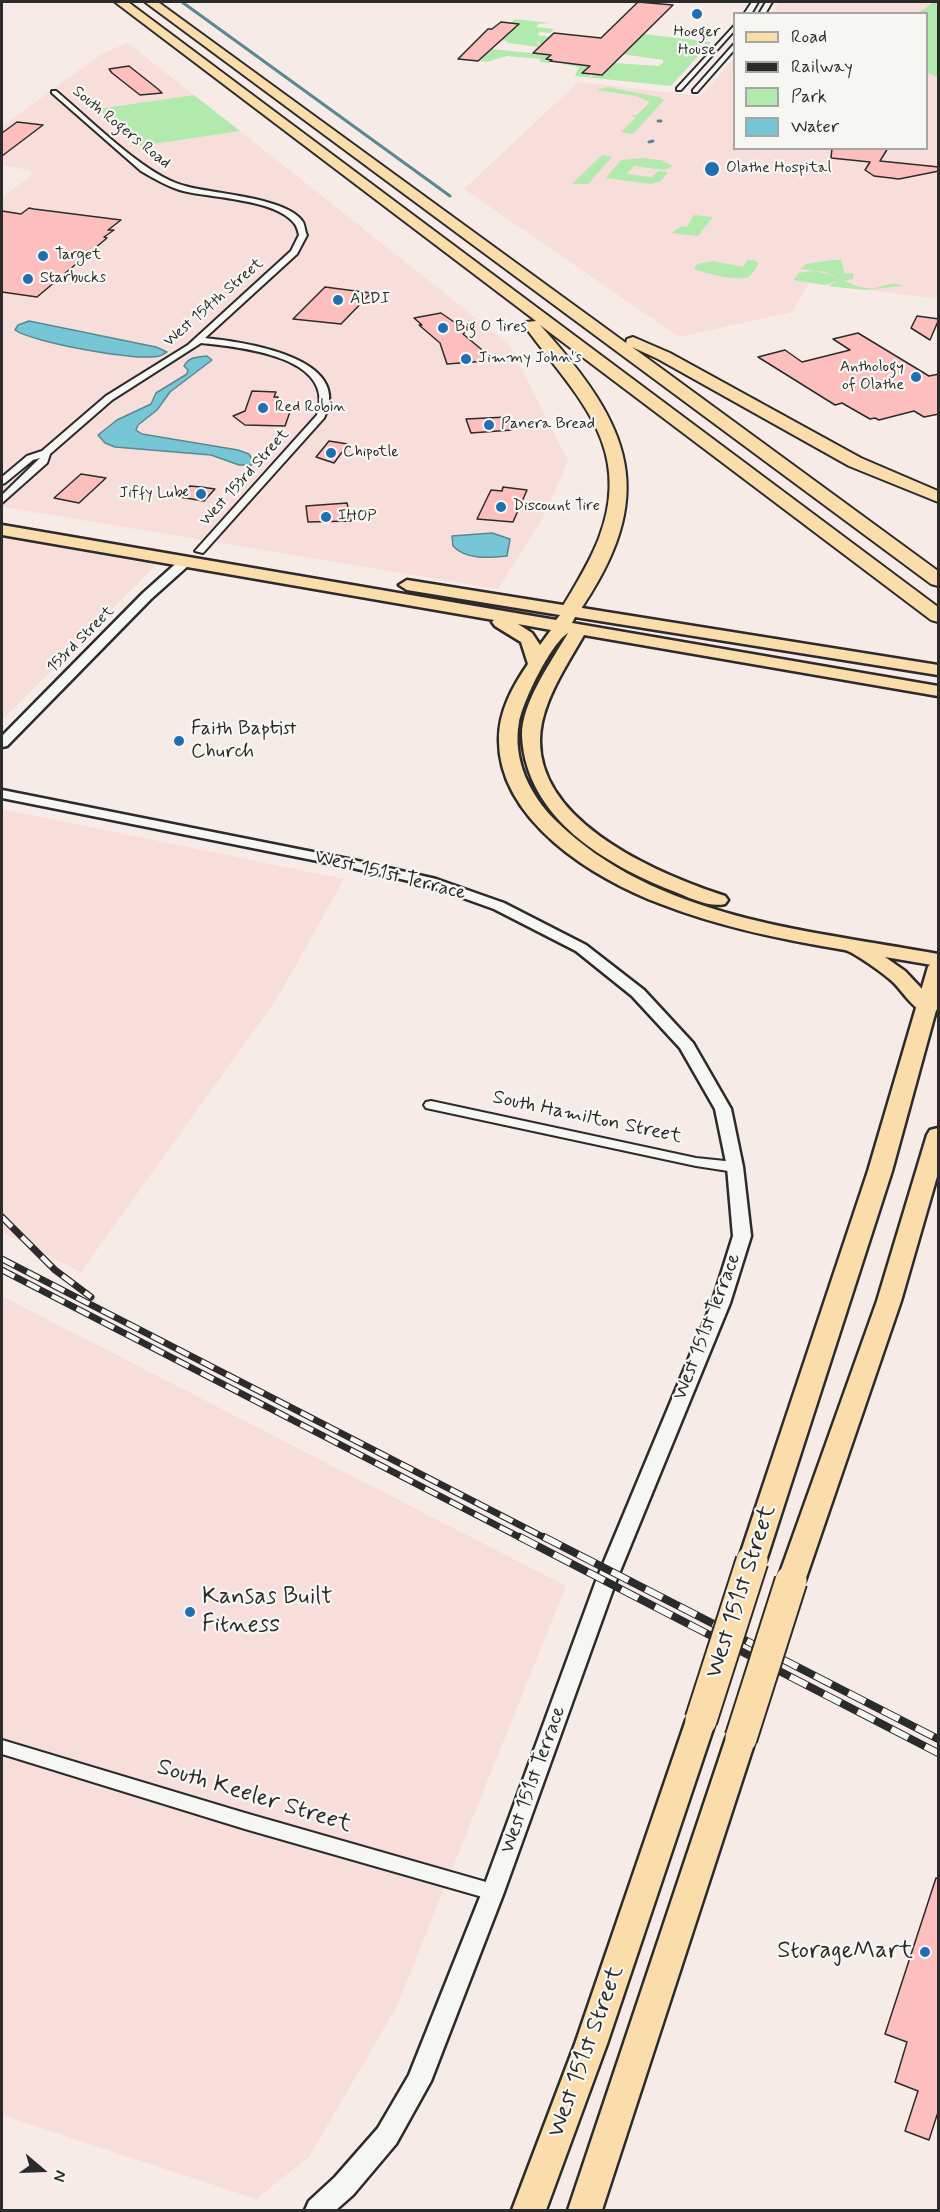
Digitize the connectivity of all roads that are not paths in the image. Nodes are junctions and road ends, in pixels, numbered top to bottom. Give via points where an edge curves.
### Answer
1 (121, 2) edge
2 (151, 2) edge
3 (733, 30) edge
4 (733, 48) edge
5 (679, 89) dead end
6 (695, 91) dead end
7 (54, 92) dead end
8 (304, 229) joint
9 (482, 273) junction
10 (586, 321) junction
11 (198, 340) junction
12 (45, 453) junction
13 (2, 481) edge
14 (939, 497) edge
15 (2, 500) edge
16 (2, 515) edge
17 (2, 530) edge
18 (200, 551) junction
19 (185, 562) junction
20 (939, 580) edge
21 (570, 611) junction
22 (485, 614) junction
23 (939, 616) edge
24 (570, 629) junction
25 (636, 639) junction
26 (565, 654) junction
27 (536, 663) junction
28 (938, 670) edge
29 (939, 691) edge
30 (2, 743) edge
31 (2, 794) edge
32 (853, 944) junction
33 (939, 946) edge
34 (939, 960) edge
35 (939, 967) edge
36 (928, 1006) junction
37 (431, 1105) dead end
38 (939, 1135) edge
39 (735, 1167) junction
40 (2, 1747) edge
41 (493, 1892) junction
42 (318, 2211) edge
43 (529, 2211) edge
44 (585, 2211) edge

1 - 9 highway
2 - 10 highway
3 - 5 street
4 - 6 street
7 - 8 street, South Rogers Road via 161,179 187,190 274,208 292,216
8 - 11 street, West 154th Street via 303,240 294,252
9 - 21 highway via 553,347 594,405 615,447 619,486 614,524
9 - 23 highway
10 - 14 highway via 664,356 863,465
10 - 20 highway
11 - 12 street, West 154th Street via 109,398
11 - 18 street, West 153rd Street via 277,354 308,371 324,388 326,396 321,416
12 - 13 street, West 154th Street via 30,458
12 - 15 street, West 154th Street via 44,461
16 - 18 main road
17 - 19 main road
18 - 21 main road
19 - 22 main road
19 - 30 street, 153rd Street
21 - 24 main road
21 - 28 main road
22 - 24 main road
22 - 27 main road via 526,636 532,642
24 - 25 main road
24 - 26 main road
24 - 27 main road
25 - 26 main road via 583,647
25 - 29 main road
26 - 33 main road via 534,719 533,754 538,774 557,806 587,836 622,860 710,898
27 - 32 main road via 513,711 509,751 523,792 557,834 608,871 677,903 732,920
31 - 39 street, West 151st Terrace via 353,864 431,882 509,911 581,948 638,993 687,1046 723,1109
32 - 34 main road
32 - 36 main road via 898,975
35 - 36 main road, West 151st Street
36 - 43 main road, West 151st Street, bridge via 880,1171 701,1720
37 - 39 street, South Hamilton Street
38 - 44 main road, West 151st Street, bridge via 889,1301 791,1581
39 - 41 street, West 151st Terrace via 742,1236 722,1303 610,1570
40 - 41 street, South Keeler Street
41 - 42 street, West 151st Terrace via 419,2081 387,2136

